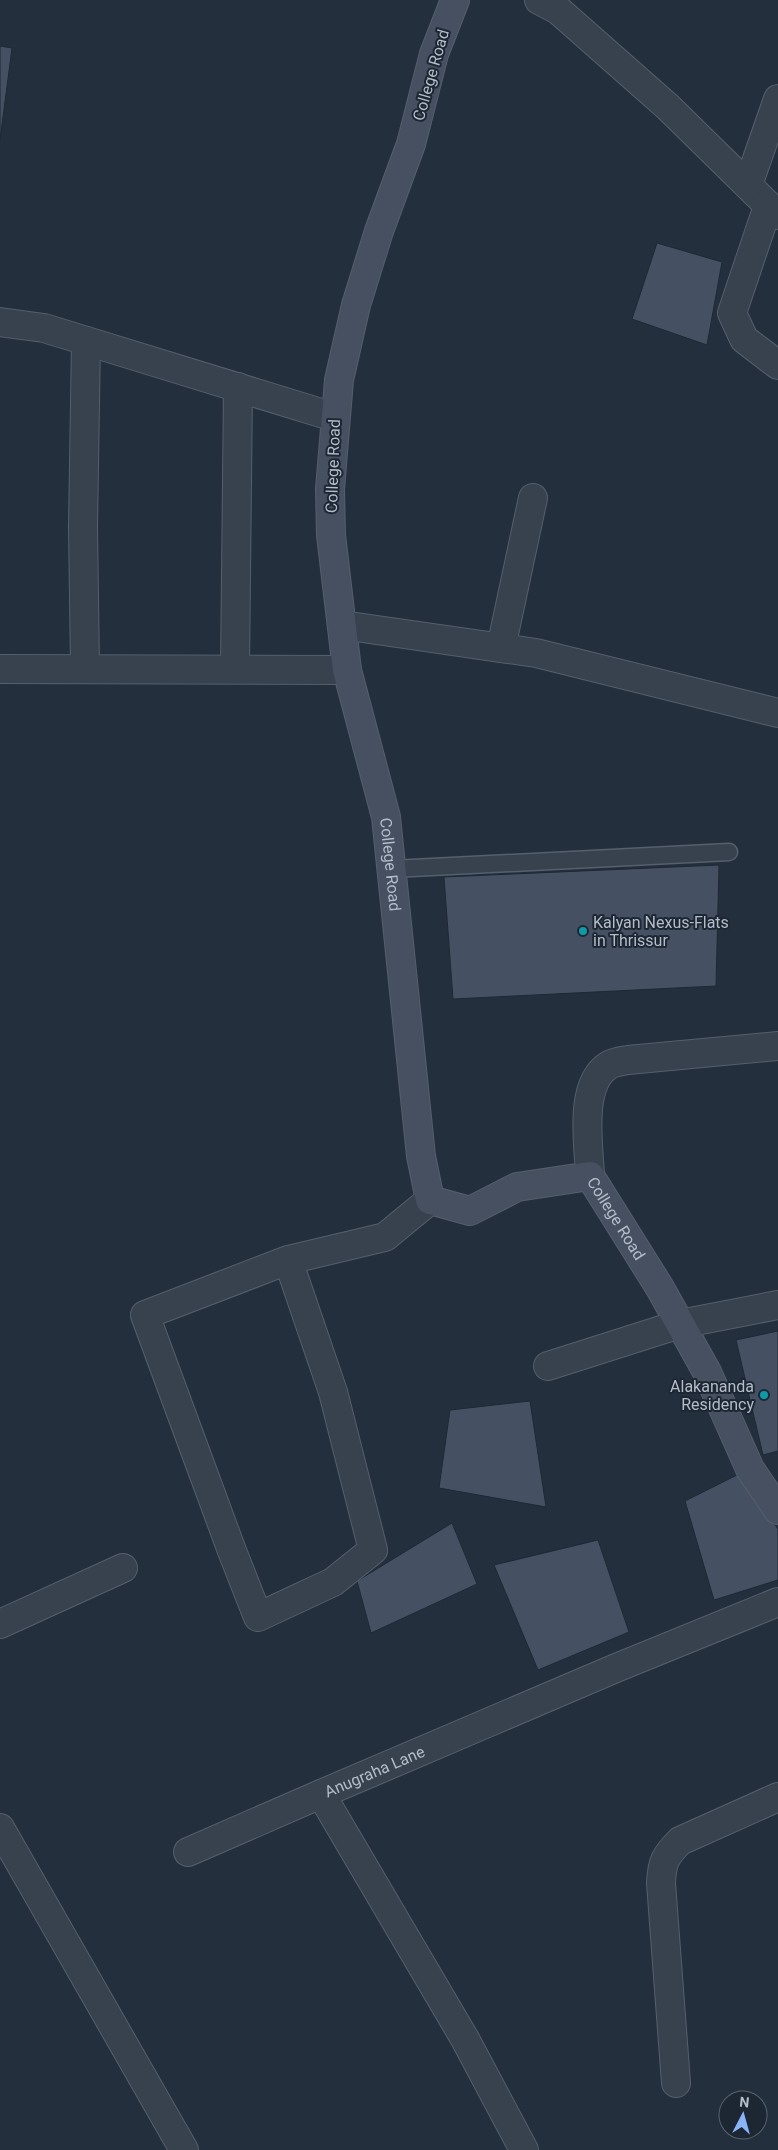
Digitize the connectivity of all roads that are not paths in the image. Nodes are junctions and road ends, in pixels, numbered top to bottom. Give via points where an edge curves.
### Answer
1 (455, 0) edge
2 (539, 0) edge
3 (776, 111) edge
4 (748, 185) junction
5 (773, 210) edge
6 (0, 322) edge
7 (86, 341) junction
8 (778, 365) edge
9 (238, 388) junction
10 (334, 417) junction
11 (533, 498) dead end
12 (342, 625) junction
13 (501, 648) junction
14 (85, 668) junction
15 (0, 669) edge
16 (235, 669) junction
17 (347, 670) junction
18 (778, 713) edge
19 (729, 852) dead end
20 (392, 869) junction
21 (778, 1046) edge
22 (590, 1176) junction
23 (430, 1200) junction
24 (288, 1260) junction
25 (778, 1305) edge
26 (680, 1324) junction
27 (548, 1366) dead end
28 (778, 1510) edge
29 (124, 1568) dead end
30 (778, 1602) edge
31 (0, 1624) edge
32 (321, 1794) junction
33 (778, 1797) edge
34 (0, 1828) edge
35 (188, 1852) dead end
36 (676, 2083) dead end
37 (184, 2150) edge
38 (524, 2150) edge

1 - 10 street, College Road via 434,54 411,144 356,306
2 - 4 street via 558,10 668,107
3 - 4 street
4 - 5 street
5 - 8 street via 732,313 744,339
6 - 7 street via 44,328
7 - 9 street
7 - 14 street
9 - 10 street
9 - 16 street
10 - 12 street, College Road via 331,535
11 - 13 street
12 - 13 street
12 - 17 street, College Road
13 - 18 street via 536,653
14 - 15 street
14 - 16 street
16 - 17 street
17 - 20 street, College Road via 386,817
19 - 20 lane
20 - 23 street, College Road via 421,1156
21 - 22 street via 628,1060 608,1066 596,1079 588,1099
22 - 23 street, College Road via 517,1187 470,1210
22 - 26 street, College Road
23 - 24 street via 385,1237
24 - 24 street via 145,1315 258,1617 333,1582 373,1550 334,1392
25 - 26 street
26 - 27 street
26 - 28 street, College Road via 707,1372 750,1468
29 - 31 street
30 - 32 street, Anugraha Lane
32 - 35 street
32 - 38 street, Anugraha Lane via 465,2039
33 - 36 street via 680,1841 668,1853 662,1866
34 - 37 street

